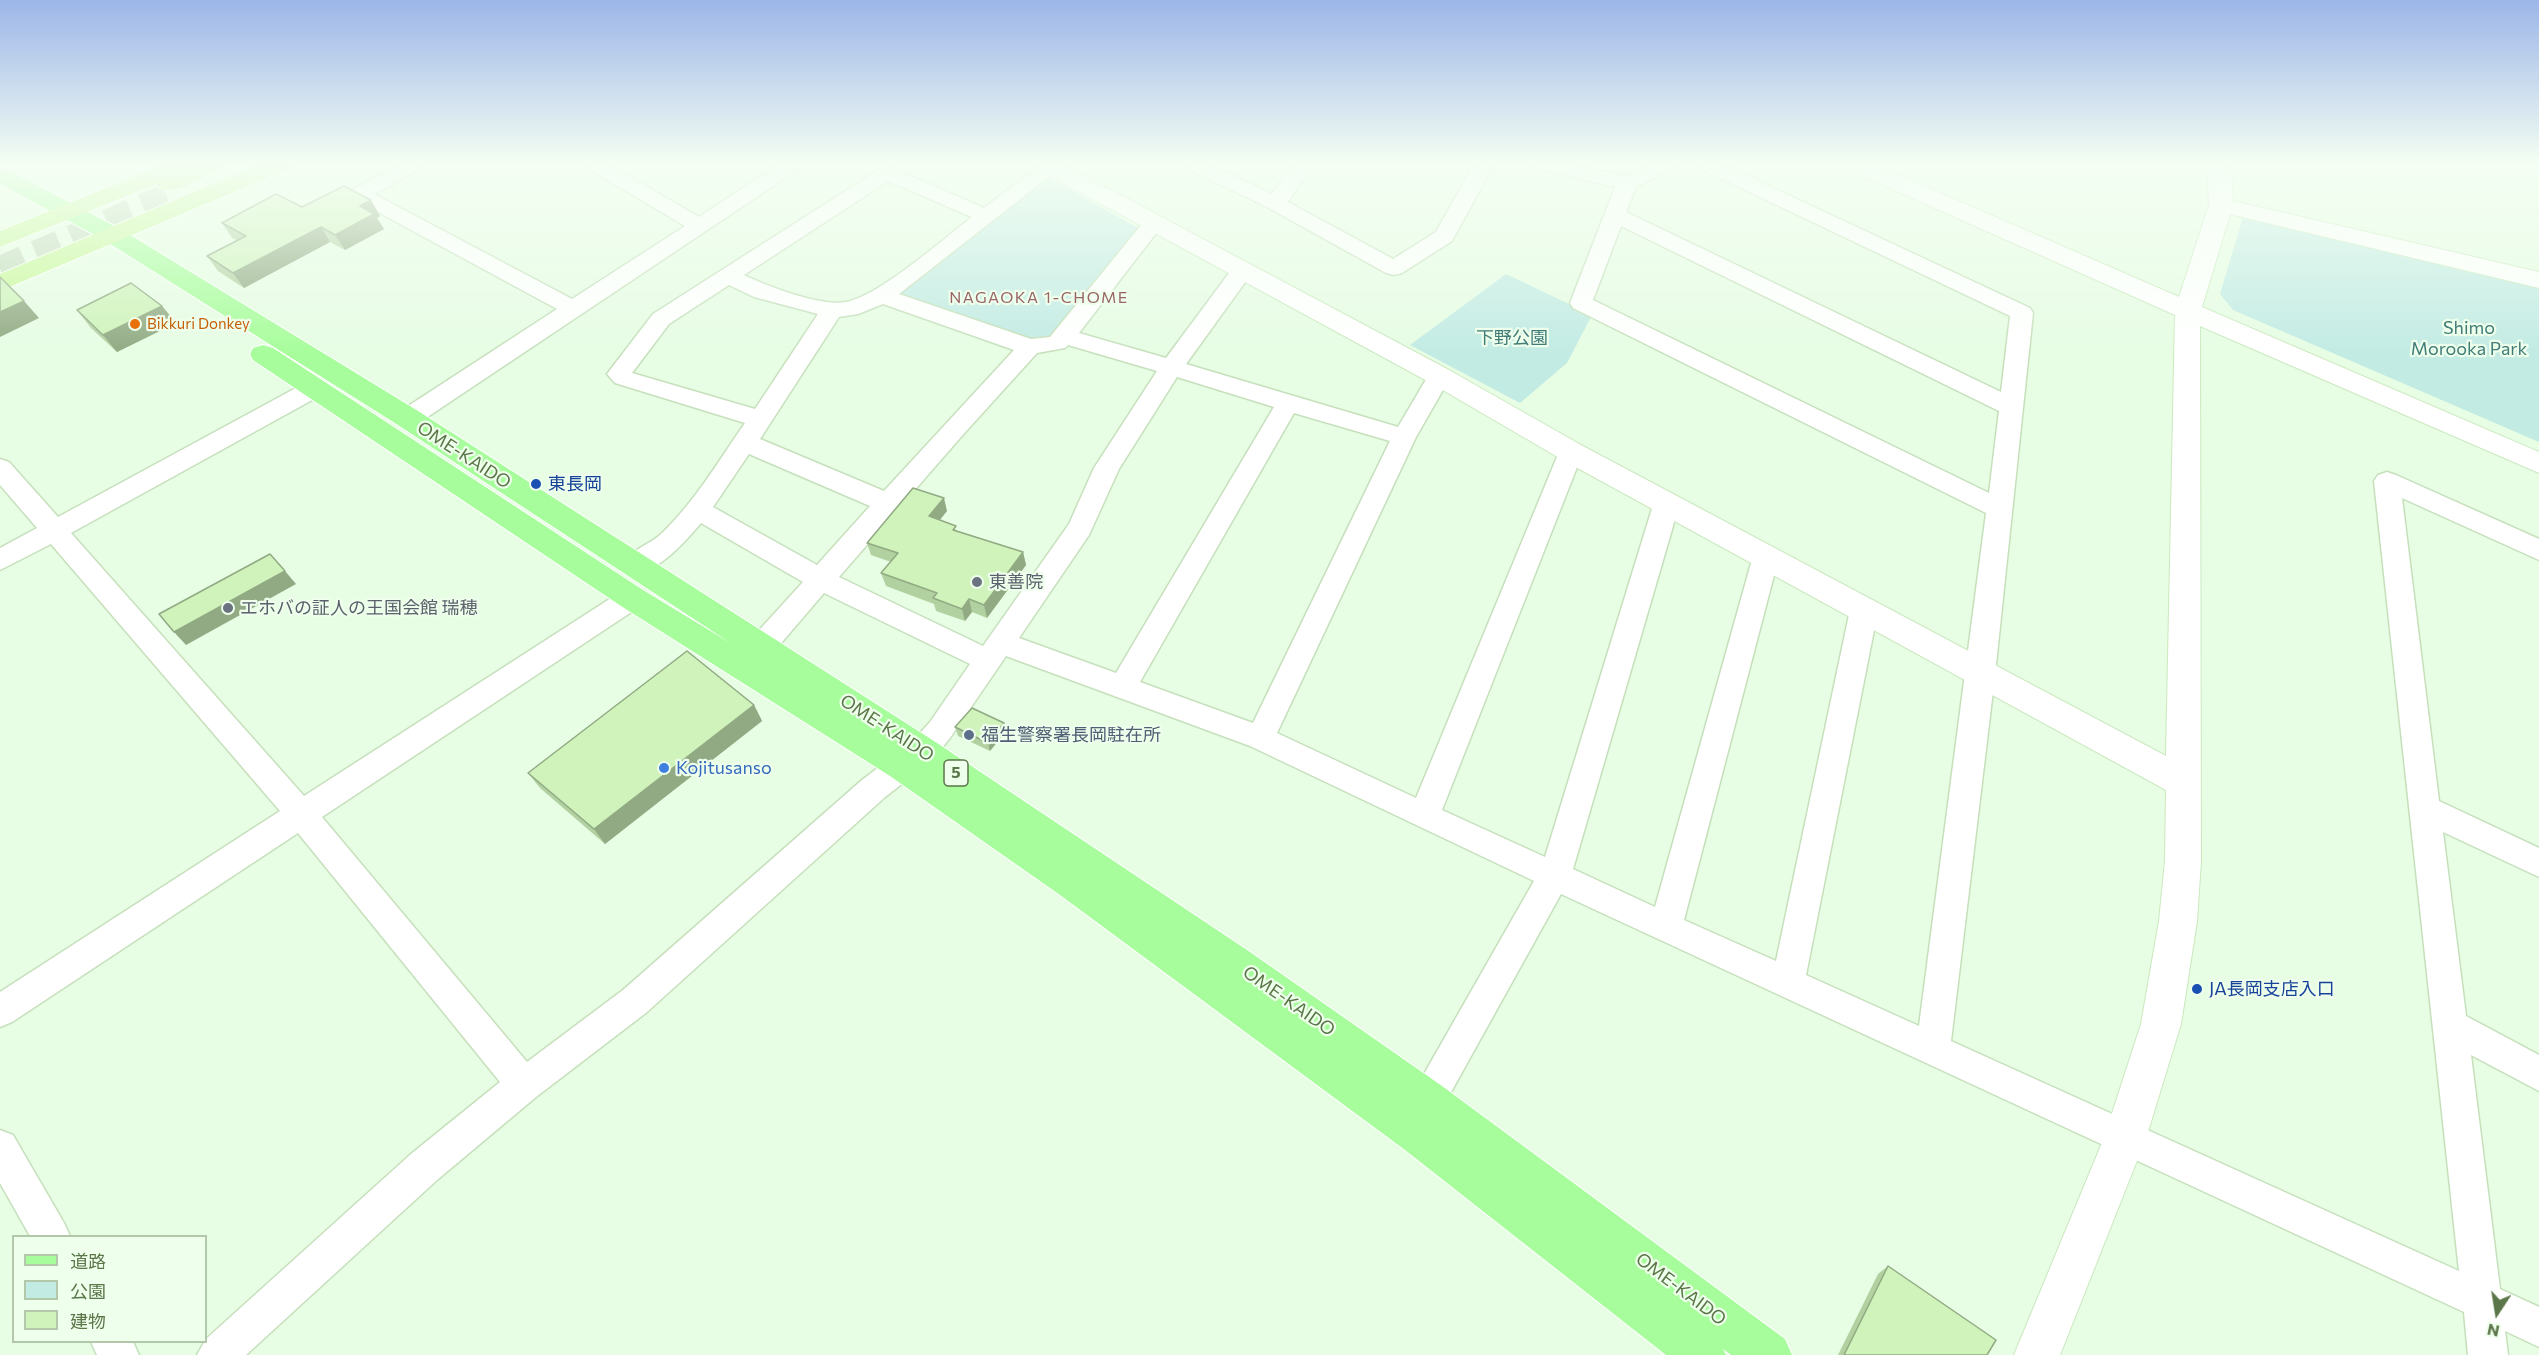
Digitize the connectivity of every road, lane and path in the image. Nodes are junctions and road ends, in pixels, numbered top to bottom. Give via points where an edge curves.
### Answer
1 (31, 227) edge
2 (80, 227) edge
3 (131, 227) edge
4 (422, 227) edge
5 (695, 227) edge
6 (802, 227) edge
7 (971, 227) edge
8 (1150, 227) edge
9 (1161, 227) edge
10 (1319, 227) edge
11 (1449, 227) edge
12 (1610, 227) edge
13 (1638, 227) edge
14 (1840, 227) edge
15 (1998, 227) edge
16 (2213, 227) edge
17 (2315, 227) edge
18 (103, 239) junction
19 (0, 240) edge
20 (1244, 270) junction
21 (727, 275) junction
22 (2539, 280) edge
23 (0, 283) edge
24 (882, 296) junction
25 (573, 309) junction
26 (832, 310) junction
27 (2188, 311) junction
28 (1064, 336) junction
29 (1030, 347) junction
30 (1171, 368) junction
31 (1438, 376) junction
32 (315, 388) junction
33 (1288, 403) junction
34 (2011, 407) junction
35 (408, 418) junction
36 (760, 419) junction
37 (1404, 437) junction
38 (745, 442) junction
39 (1571, 452) junction
40 (2539, 463) edge
41 (0, 468) edge
42 (1667, 502) junction
43 (889, 504) junction
44 (2000, 509) junction
45 (698, 510) junction
46 (55, 532) junction
47 (2539, 550) edge
48 (1766, 556) junction
49 (0, 560) edge
50 (821, 580) junction
51 (634, 581) junction
52 (1864, 610) junction
53 (761, 647) junction
54 (993, 651) junction
55 (1981, 674) junction
56 (1123, 687) junction
57 (1260, 738) junction
58 (912, 759) junction
59 (2183, 782) junction
60 (2424, 808) junction
61 (301, 814) junction
62 (1424, 816) junction
63 (2539, 863) edge
64 (1555, 875) junction
65 (1666, 926) junction
66 (1788, 982) junction
67 (0, 1011) edge
68 (2449, 1026) junction
69 (1934, 1048) junction
70 (2539, 1074) edge
71 (524, 1085) junction
72 (1428, 1100) junction
73 (2125, 1138) junction
74 (0, 1148) edge
75 (50, 1235) edge
76 (2480, 1299) junction
77 (2539, 1327) edge
78 (218, 1355) edge
79 (1703, 1355) edge
80 (1769, 1355) edge
81 (2037, 1355) edge
82 (2488, 1355) edge

1 - 19 highway
2 - 18 main road, OME-KAIDO / 5
3 - 18 highway
4 - 25 street
5 - 25 street
6 - 21 street
7 - 24 street
8 - 28 street
9 - 20 street
10 - 11 street via 1394,268 1444,236
12 - 44 street via 1581,298 1587,308
13 - 34 street
14 - 34 street via 2022,313
15 - 27 street
16 - 27 street
17 - 22 street
18 - 23 highway
18 - 32 main road, OME-KAIDO / 5
18 - 35 main road, OME-KAIDO / 5
20 - 30 street
20 - 31 street
21 - 26 street via 762,292
21 - 36 street via 661,319 619,374
24 - 26 street via 849,309
24 - 29 street
25 - 35 street
26 - 36 street
27 - 40 street
27 - 59 street
28 - 29 street via 1057,343
28 - 30 street
29 - 43 street
30 - 33 street
30 - 54 street via 1107,468 1080,528
31 - 37 street
31 - 39 street
32 - 46 street
32 - 51 main road, OME-KAIDO / 5
33 - 37 street
33 - 56 street
34 - 44 street
35 - 51 main road, OME-KAIDO / 5
36 - 38 street
37 - 57 street
38 - 43 street
38 - 45 street
39 - 42 street
39 - 62 street
41 - 46 street
42 - 48 street
42 - 64 street
43 - 50 street
44 - 55 street
45 - 50 street
45 - 51 street
46 - 49 street
46 - 61 street
47 - 60 street via 2387,481
48 - 52 street
48 - 65 street
50 - 53 street
50 - 54 street
51 - 53 main road, OME-KAIDO / 5
51 - 58 main road, OME-KAIDO / 5
51 - 61 street
52 - 55 street
52 - 66 street
53 - 58 main road, OME-KAIDO / 5
54 - 56 street
54 - 58 street via 940,730
55 - 59 street
55 - 69 street
56 - 57 street
57 - 62 street
58 - 71 street via 635,1001
58 - 72 main road, OME-KAIDO / 5 via 1236,964
58 - 79 main road, OME-KAIDO / 5 via 1510,1203
59 - 73 street via 2183,861 2171,971 2161,1024
60 - 63 street
60 - 68 street
61 - 67 street
61 - 71 street
62 - 64 street
64 - 65 street
64 - 72 street
65 - 66 street
66 - 69 street
68 - 70 street
68 - 76 street
69 - 73 street
71 - 78 street via 424,1167
72 - 80 main road, OME-KAIDO / 5
73 - 76 street
73 - 81 street
74 - 75 street
76 - 77 street
76 - 82 street

